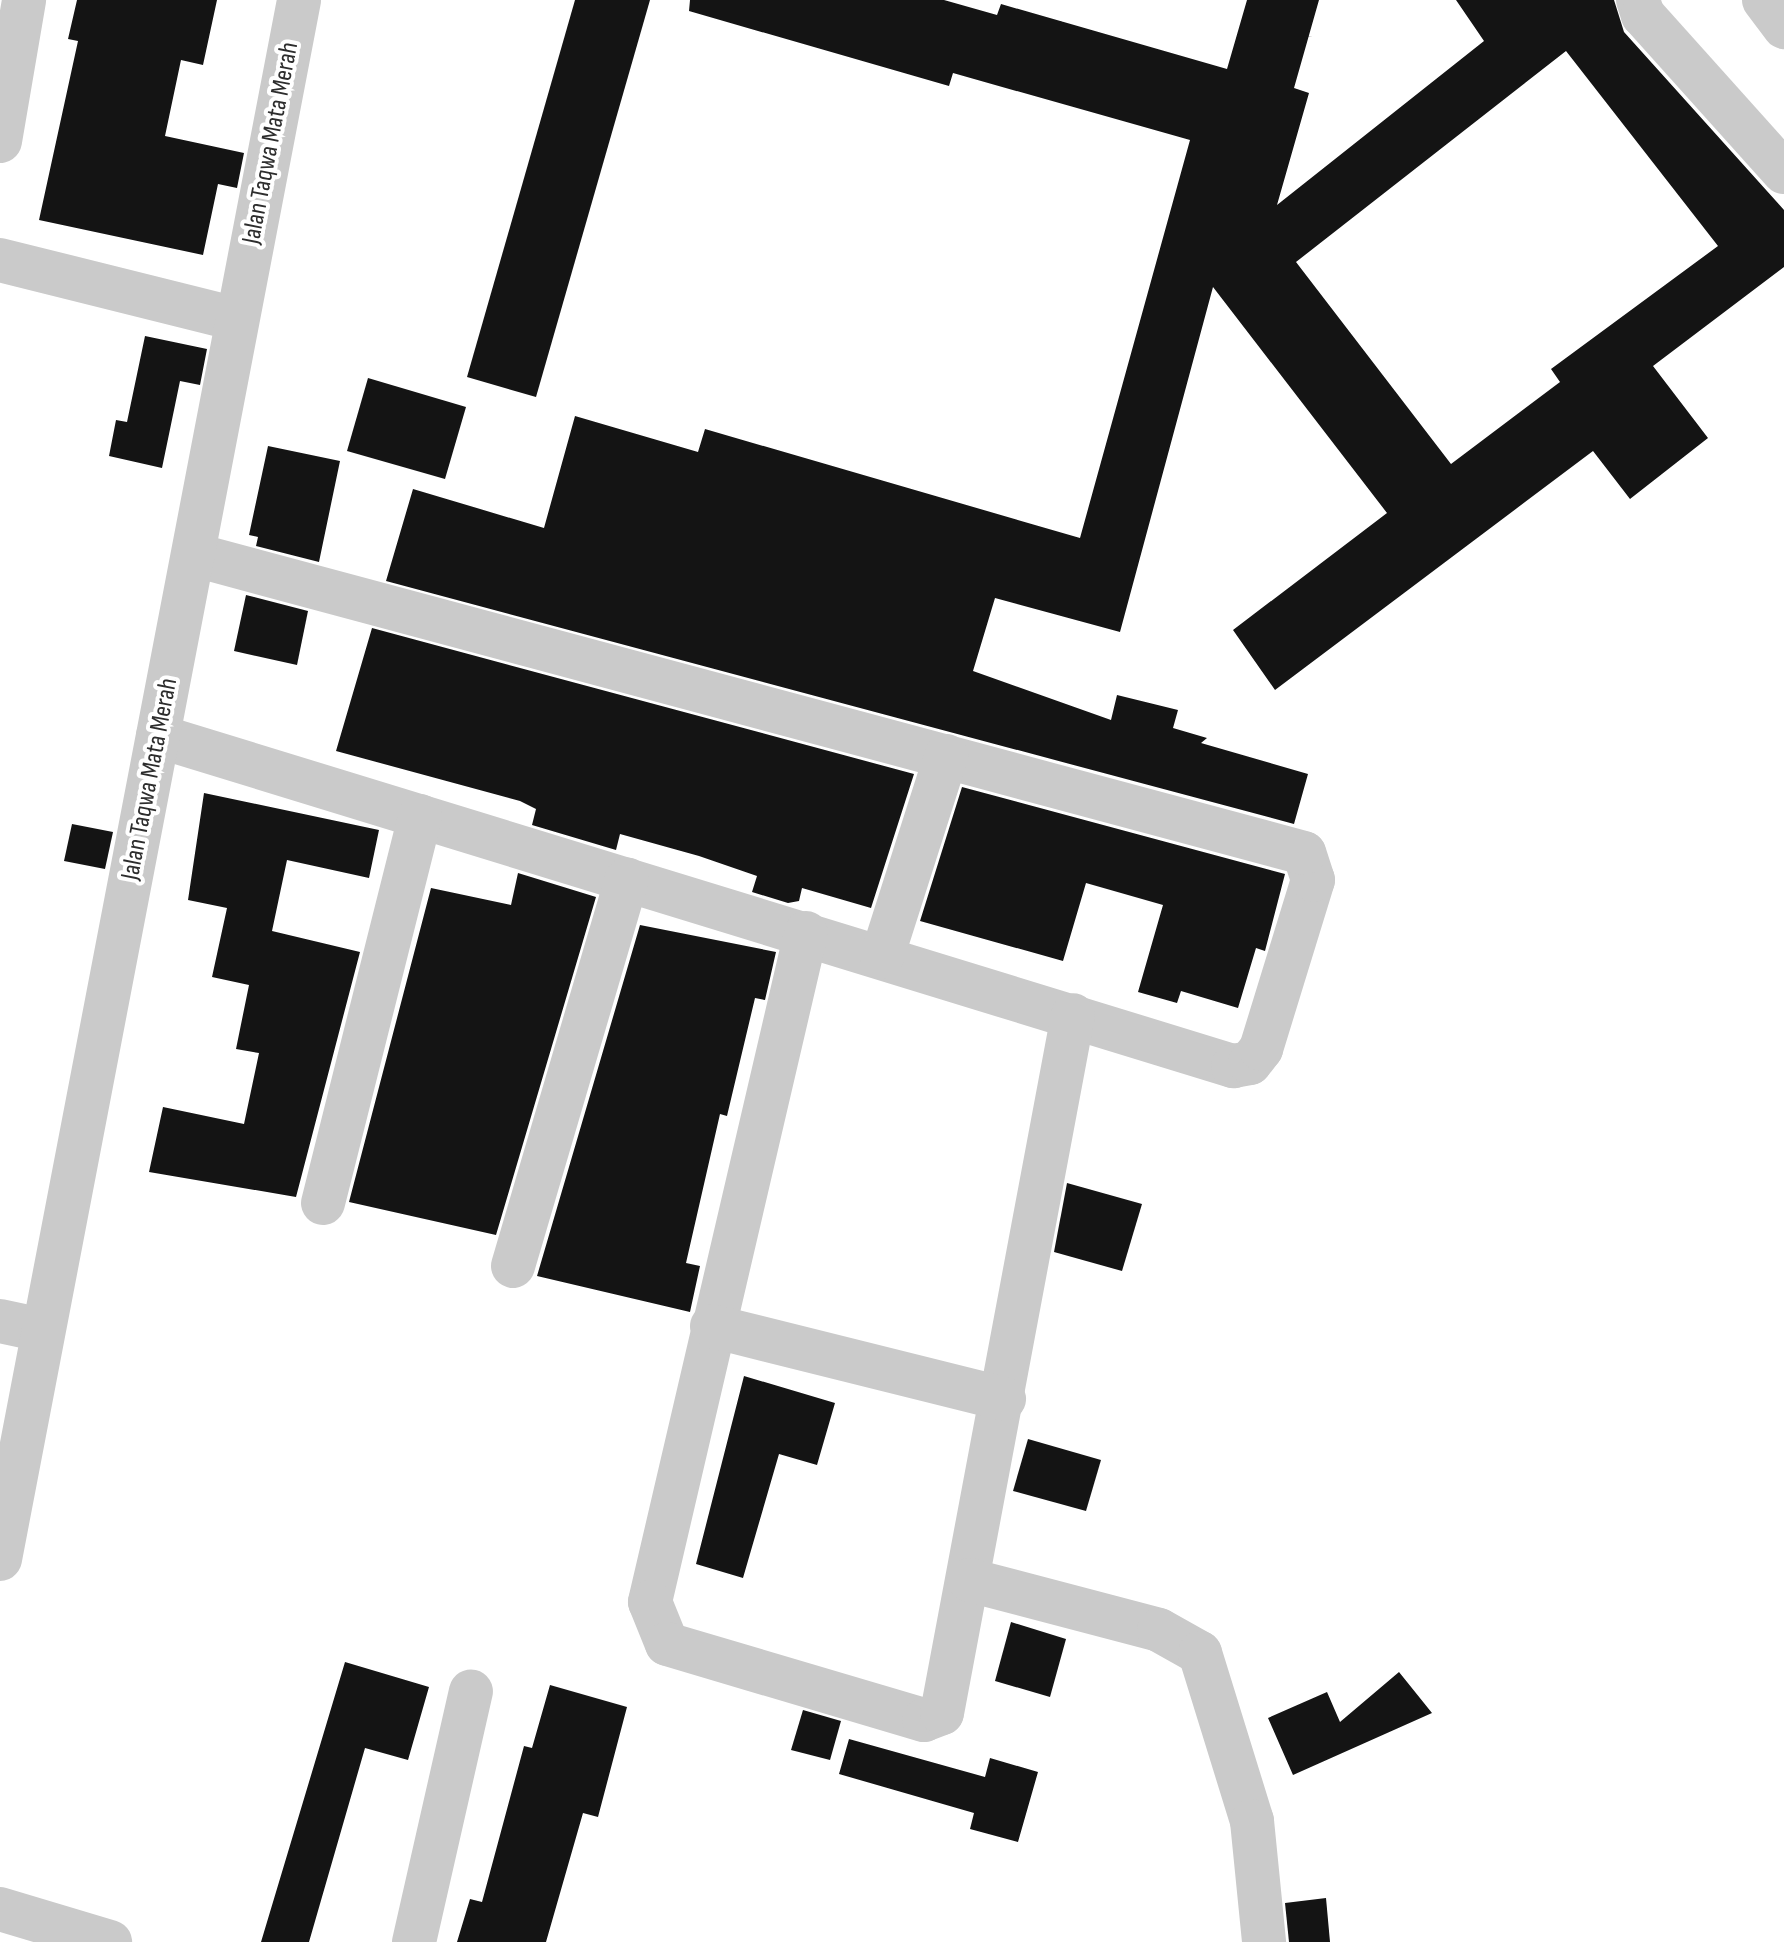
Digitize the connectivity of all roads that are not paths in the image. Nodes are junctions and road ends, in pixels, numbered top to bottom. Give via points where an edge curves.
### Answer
1 (24, 0) edge
2 (299, 0) edge
3 (1638, 0) edge
4 (1764, 0) edge
5 (1784, 27) edge
6 (8, 44) edge
7 (0, 141) edge
8 (1784, 172) edge
9 (0, 260) edge
10 (237, 319) junction
11 (195, 555) junction
12 (158, 736) junction
13 (946, 756) junction
14 (420, 816) junction
15 (627, 879) junction
16 (806, 933) junction
17 (882, 957) junction
18 (1073, 1015) junction
19 (323, 1203) dead end
20 (513, 1266) dead end
21 (0, 1321) edge
22 (712, 1326) junction
23 (42, 1330) junction
24 (1004, 1399) junction
25 (0, 1559) edge
26 (969, 1580) junction
27 (471, 1691) dead end
28 (0, 1909) edge
29 (110, 1942) edge
30 (414, 1942) edge
31 (1264, 1942) edge

1 - 6 street
2 - 10 street, Jalan Taqwa Mata Merah
3 - 8 street via 1643,15
4 - 5 street
6 - 7 street
9 - 10 street
10 - 11 street, Jalan Taqwa Mata Merah
11 - 12 street, Jalan Taqwa Mata Merah
11 - 13 street
12 - 14 street
12 - 23 street, Jalan Taqwa Mata Merah
13 - 17 street
13 - 18 street via 1304,853 1311,867 1309,899 1261,1049 1250,1063 1219,1063
14 - 15 street
14 - 19 street
15 - 16 street
15 - 20 street
16 - 17 street
16 - 22 street
17 - 18 street
18 - 24 street
21 - 23 street
22 - 24 street
22 - 26 street via 650,1602 667,1644 934,1719 953,1685
23 - 25 street, Jalan Taqwa Mata Merah
24 - 26 street
26 - 31 street via 1159,1630 1200,1653 1252,1821
27 - 30 street
28 - 29 street

